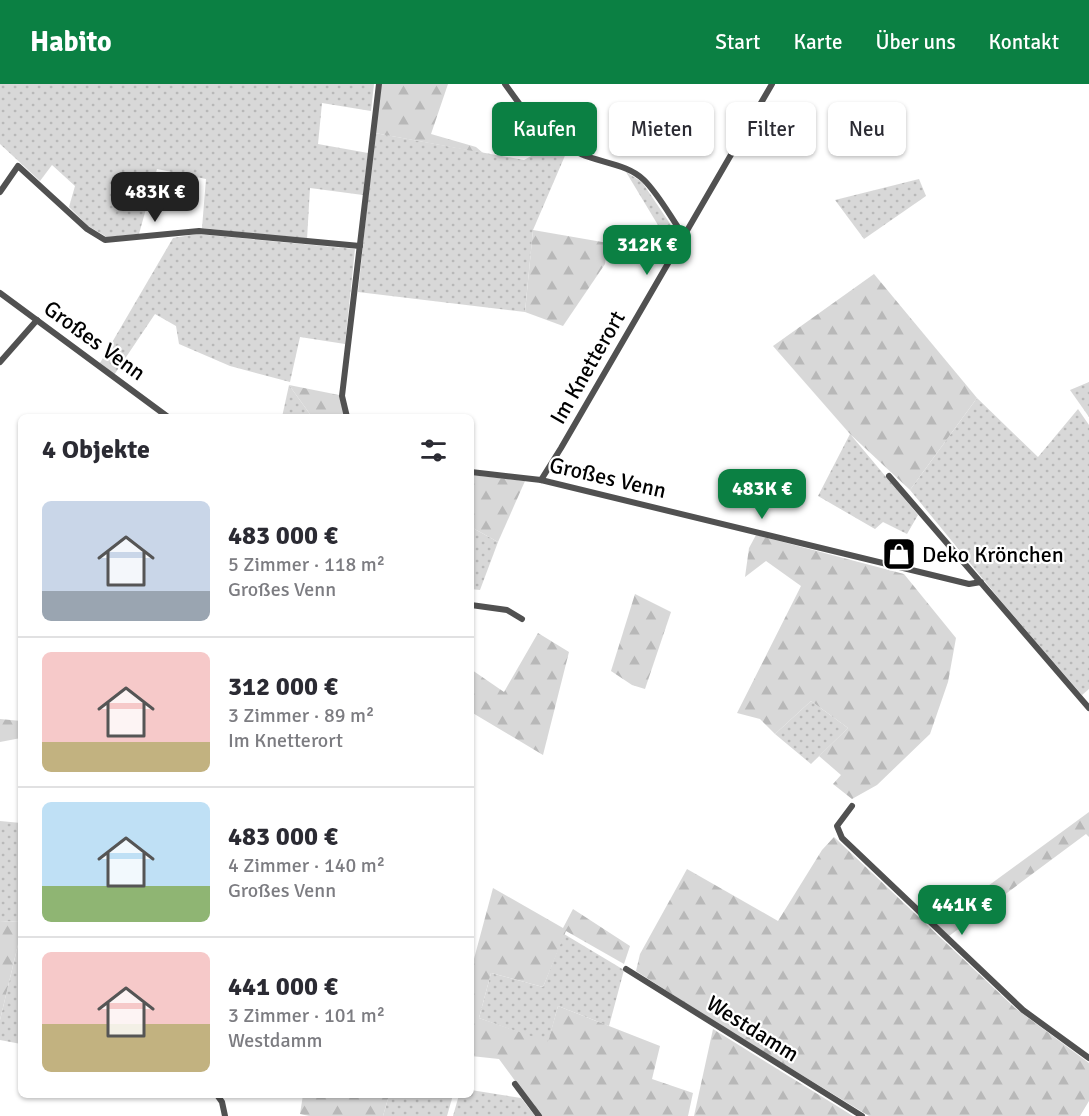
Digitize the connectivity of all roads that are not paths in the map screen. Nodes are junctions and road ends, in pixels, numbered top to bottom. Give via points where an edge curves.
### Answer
1 (379, 84) edge
2 (504, 84) edge
3 (772, 84) edge
4 (0, 192) edge
5 (684, 237) junction
6 (360, 246) junction
7 (0, 292) edge
8 (37, 320) junction
9 (0, 362) edge
10 (164, 414) edge
11 (345, 414) edge
12 (474, 472) edge
13 (889, 476) dead end
14 (541, 480) junction
15 (981, 582) junction
16 (474, 605) edge
17 (522, 619) dead end
18 (1089, 708) edge
19 (852, 806) dead end
20 (627, 969) dead end
21 (1089, 1058) edge
22 (515, 1084) dead end
23 (219, 1098) edge
24 (225, 1116) edge
25 (539, 1116) edge
26 (862, 1116) edge

1 - 6 street
2 - 5 street via 553,141 643,179
3 - 5 street, Im Knetterort
4 - 6 street via 18,166 87,229 105,240 199,231
5 - 14 street, Im Knetterort
6 - 11 street via 342,396
7 - 8 street, Großes Venn
8 - 9 street
8 - 10 street, Großes Venn
12 - 14 street, Großes Venn
13 - 15 street
14 - 15 street, Großes Venn via 969,584
15 - 18 street
16 - 17 street via 507,610
19 - 21 street via 837,826 842,838 1023,1010
20 - 26 street, Westdamm
22 - 25 street
23 - 24 street

